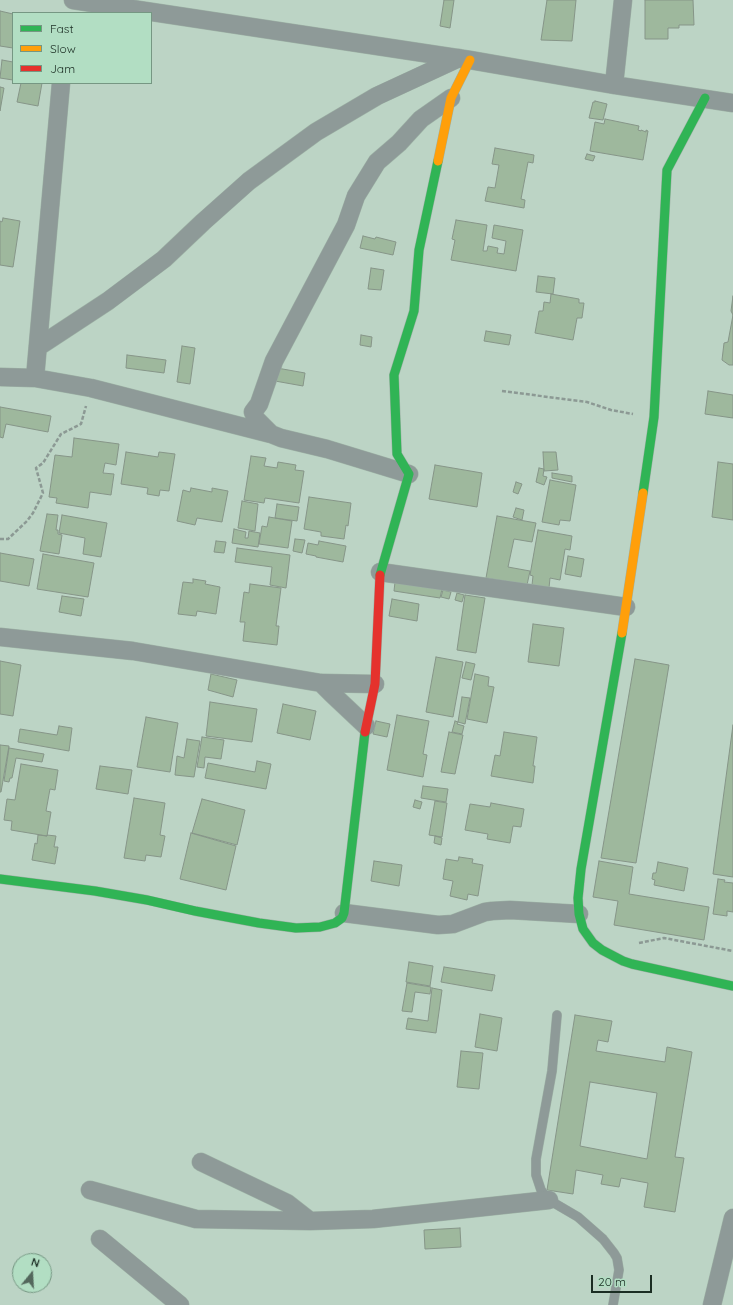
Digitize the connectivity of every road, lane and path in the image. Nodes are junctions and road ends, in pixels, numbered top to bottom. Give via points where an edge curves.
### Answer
1 (69, 0) edge
2 (73, 0) edge
3 (623, 0) edge
4 (68, 12) edge
5 (465, 59) junction
6 (61, 84) edge
7 (614, 85) junction
8 (451, 98) junction
9 (705, 98) junction
10 (733, 103) edge
11 (38, 347) junction
12 (0, 377) edge
13 (35, 378) junction
14 (91, 388) junction
15 (502, 391) dead end
16 (654, 417) junction
17 (271, 434) junction
18 (409, 474) junction
19 (0, 539) edge
20 (380, 572) junction
21 (626, 607) junction
22 (0, 637) edge
23 (321, 683) junction
24 (375, 684) junction
25 (366, 726) junction
26 (0, 879) edge
27 (344, 913) junction
28 (579, 914) junction
29 (733, 986) edge
30 (557, 1015) dead end
31 (201, 1162) dead end
32 (90, 1190) dead end
33 (548, 1200) junction
34 (733, 1218) edge
35 (310, 1221) junction
36 (100, 1239) dead end
37 (180, 1305) edge
38 (613, 1305) edge
39 (712, 1305) edge

1 - 4 street
2 - 5 street
3 - 7 street
5 - 7 street
5 - 8 street
5 - 11 street via 376,96 316,132 250,181 164,259 108,301
6 - 11 street
7 - 9 street
8 - 17 street via 421,119 377,162 356,196 346,225 274,361 259,404 253,412 256,419
8 - 18 street via 419,250 414,312 394,375 397,454
9 - 10 street
9 - 16 street via 667,170
11 - 13 street
12 - 13 street
13 - 14 street
14 - 17 street
14 - 19 path via 81,424 61,434 43,463 36,468 43,493 33,513 8,539
15 - 16 path via 576,400 624,413
16 - 21 street
17 - 18 street
18 - 20 street
20 - 21 street
20 - 24 street
21 - 28 street via 581,869
22 - 23 street via 133,651
23 - 24 street
23 - 25 street
24 - 25 street
25 - 27 street
26 - 27 street via 147,900 296,928 320,927 335,923
27 - 28 street via 438,925 453,924 492,911
28 - 29 street via 583,929 593,943 618,959
30 - 33 lane via 552,1071 536,1159 536,1175
31 - 35 street via 287,1203
32 - 35 street via 196,1219
33 - 35 street via 373,1219
33 - 38 lane via 578,1217 603,1239 614,1253 619,1270
34 - 39 street
36 - 37 street

